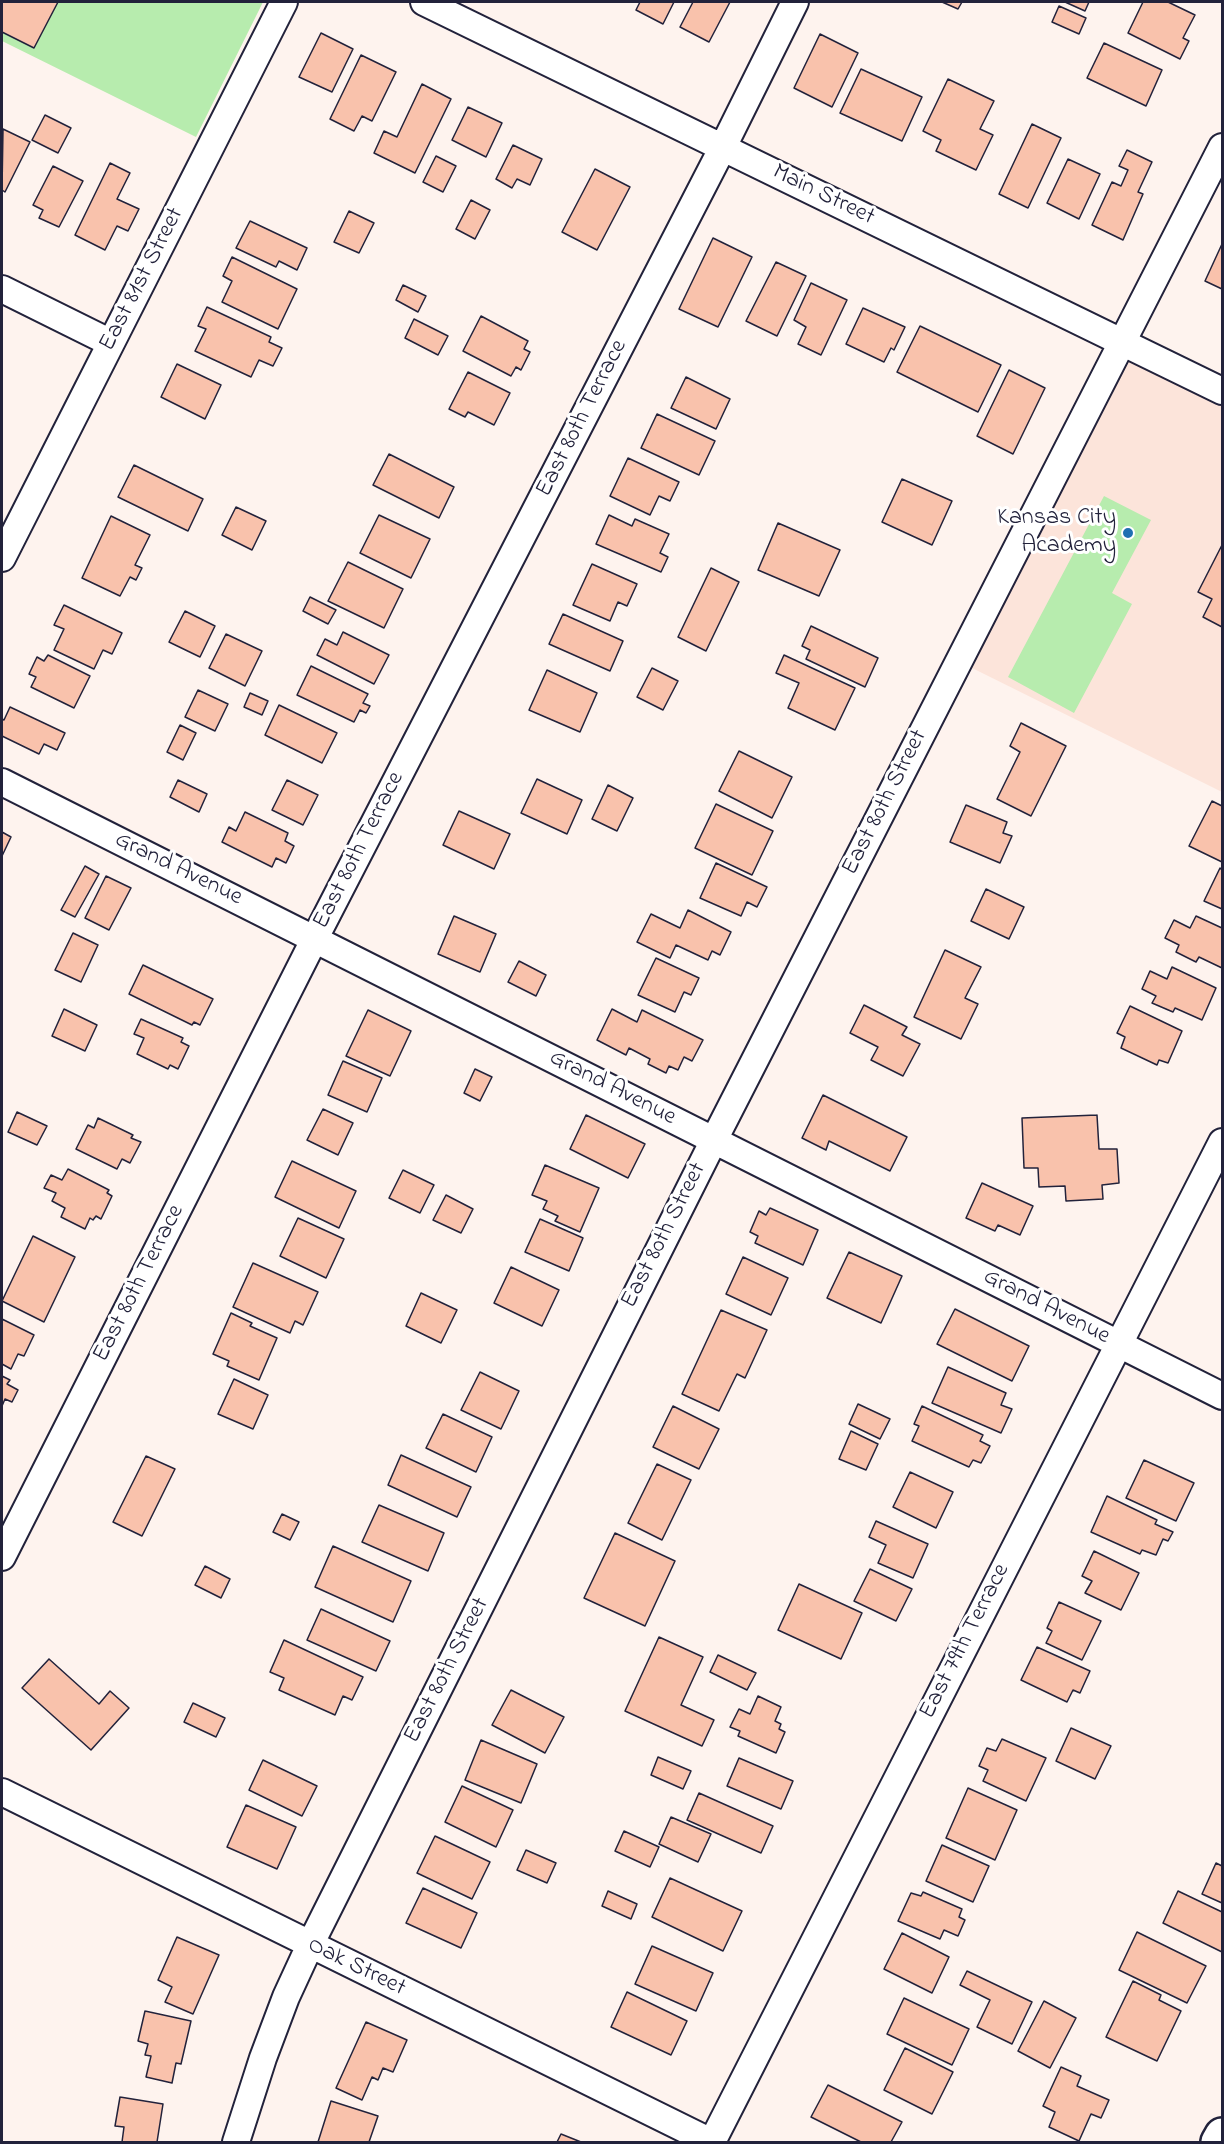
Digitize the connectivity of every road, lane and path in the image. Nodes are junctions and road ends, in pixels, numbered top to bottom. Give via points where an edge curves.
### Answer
1 (284, 2) edge
2 (424, 2) edge
3 (795, 2) edge
4 (723, 147) junction
5 (1222, 147) edge
6 (2, 289) edge
7 (1122, 342) junction
8 (111, 343) junction
9 (1222, 391) edge
10 (2, 558) edge
11 (2, 782) edge
12 (315, 938) junction
13 (714, 1140) junction
14 (1222, 1142) edge
15 (1118, 1344) junction
16 (1222, 1396) edge
17 (2, 1557) edge
18 (2, 1791) edge
19 (310, 1945) junction
20 (1222, 2134) edge
21 (236, 2142) edge
22 (711, 2142) edge
23 (1218, 2142) edge

1 - 8 street, East 81st Street
2 - 4 street, Main Street
3 - 4 street, East 80th Terrace
4 - 7 street, Main Street
4 - 12 street, East 80th Terrace
5 - 7 street, East 80th Street
6 - 8 street
7 - 9 street, Main Street
7 - 13 street, East 80th Street
8 - 10 street, East 81st Street
11 - 12 street, Grand Avenue
12 - 13 street, Grand Avenue
12 - 17 street, East 80th Terrace
13 - 15 street, Grand Avenue
13 - 19 street, East 80th Street
14 - 15 street, East 79th Terrace
15 - 16 street, Grand Avenue
15 - 22 street, East 79th Terrace
18 - 19 street, Oak Street
19 - 21 street, East 80th Street via 263,2058
19 - 22 street, Oak Street
20 - 23 street

